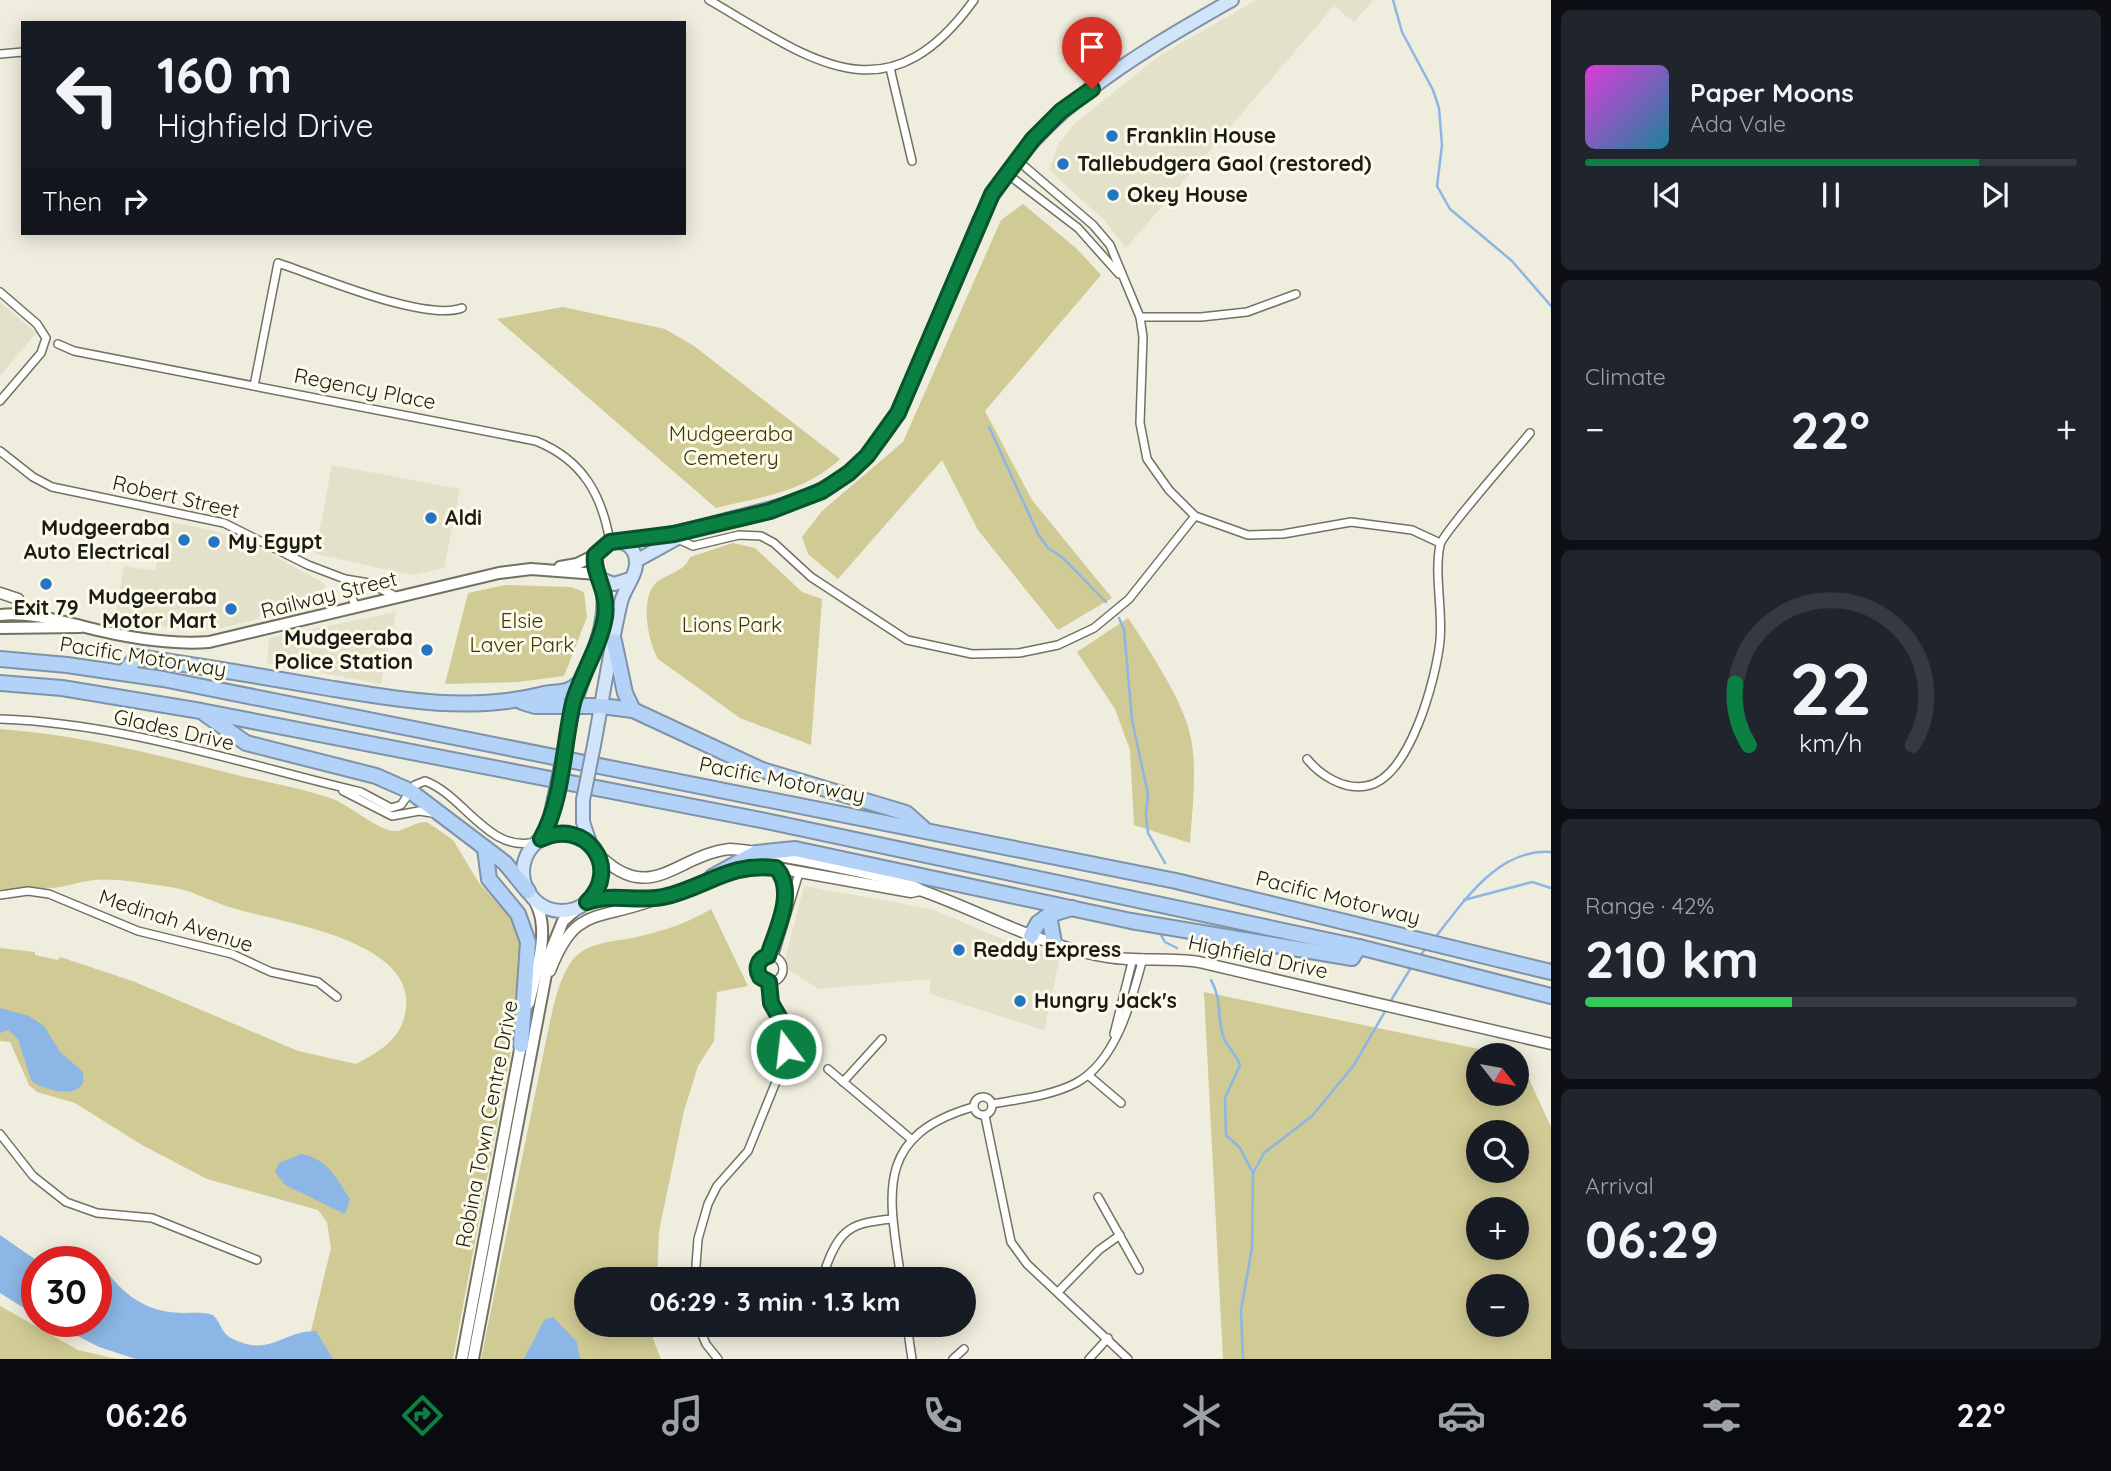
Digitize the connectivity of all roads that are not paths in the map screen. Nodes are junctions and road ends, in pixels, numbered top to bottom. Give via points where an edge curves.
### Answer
1 (709, 0) edge
2 (974, 0) edge
3 (1232, 0) edge
4 (21, 52) edge
5 (0, 54) edge
6 (890, 68) junction
7 (1016, 159) junction
8 (912, 161) dead end
9 (1006, 173) junction
10 (1121, 277) junction
11 (0, 292) edge
12 (1296, 294) dead end
13 (462, 308) dead end
14 (1140, 317) junction
15 (58, 344) dead end
16 (254, 386) junction
17 (0, 401) edge
18 (1530, 433) dead end
19 (0, 451) edge
20 (1195, 516) junction
21 (692, 529) junction
22 (678, 538) junction
23 (616, 542) junction
24 (1440, 543) junction
25 (595, 555) junction
26 (636, 561) junction
27 (543, 570) junction
28 (599, 576) junction
29 (345, 579) junction
30 (630, 579) junction
31 (0, 593) edge
32 (398, 598) junction
33 (356, 608) junction
34 (0, 615) edge
35 (28, 615) junction
36 (82, 626) junction
37 (0, 628) edge
38 (614, 641) junction
39 (0, 659) edge
40 (124, 672) junction
41 (579, 683) junction
42 (0, 684) edge
43 (520, 701) junction
44 (573, 706) junction
45 (601, 706) junction
46 (633, 710) junction
47 (201, 711) junction
48 (0, 719) edge
49 (1307, 759) dead end
50 (338, 789) junction
51 (410, 792) junction
52 (446, 817) junction
53 (924, 829) junction
54 (539, 840) junction
55 (485, 849) junction
56 (594, 850) junction
57 (756, 853) junction
58 (790, 859) junction
59 (776, 868) junction
60 (799, 873) junction
61 (712, 877) junction
62 (920, 890) junction
63 (530, 894) junction
64 (0, 895) edge
65 (664, 897) junction
66 (584, 904) junction
67 (1073, 907) junction
68 (1049, 915) junction
69 (1031, 936) junction
70 (1054, 943) junction
71 (1359, 947) junction
72 (771, 956) junction
73 (1138, 958) junction
74 (1551, 972) edge
75 (769, 982) junction
76 (543, 989) junction
77 (1551, 996) edge
78 (337, 997) dead end
79 (882, 1039) dead end
80 (1551, 1044) edge
81 (521, 1045) junction
82 (828, 1069) dead end
83 (1088, 1075) junction
84 (843, 1082) junction
85 (1121, 1103) dead end
86 (992, 1104) junction
87 (973, 1107) junction
88 (985, 1116) junction
89 (0, 1133) edge
90 (911, 1139) junction
91 (1098, 1197) dead end
92 (892, 1219) junction
93 (1119, 1235) junction
94 (257, 1260) dead end
95 (696, 1267) edge
96 (825, 1267) dead end
97 (899, 1267) edge
98 (1139, 1270) dead end
99 (1058, 1292) junction
100 (703, 1337) edge
101 (909, 1337) edge
102 (1108, 1338) junction
103 (964, 1349) dead end
104 (462, 1359) edge
105 (473, 1359) edge
106 (718, 1359) edge
107 (912, 1359) edge
108 (953, 1359) edge
109 (1089, 1359) edge
110 (1128, 1359) edge

1 - 6 street via 821,63 857,71
2 - 6 street via 935,46
3 - 7 main road via 1061,111
4 - 5 street
6 - 8 street
7 - 9 main road
7 - 10 street via 1093,225 1110,245
9 - 10 street via 1079,229
9 - 21 main road via 979,221 909,392 885,435 849,473 822,491 770,511
10 - 14 street
11 - 17 street via 41,328 46,342
12 - 14 street via 1247,312
13 - 16 street via 438,311 401,304 278,263
14 - 20 street via 1140,424 1147,459
15 - 16 street, Regency Place
16 - 23 street, Regency Place via 544,444 592,484
18 - 24 street
19 - 29 street, Robert Street via 52,487 224,523
20 - 22 street via 1129,599 1094,628 1058,646 1019,653 972,654 907,640 811,577 761,536 739,535 692,546
20 - 24 street via 1248,535 1351,522 1412,530
21 - 22 main road
21 - 23 main road
22 - 26 main road
23 - 25 main road
23 - 26 main road via 632,550
24 - 49 street via 1440,640 1433,678 1419,724 1397,764 1375,785 1353,788 1332,779
25 - 27 main road, Railway Street
25 - 28 main road
26 - 30 main road
27 - 28 main road, Railway Street
27 - 32 main road, Railway Street via 499,573
28 - 30 main road via 614,584
28 - 41 main road via 606,597 604,620
29 - 32 street, Robert Street via 369,583
29 - 33 street
30 - 38 main road
31 - 35 street via 18,599
32 - 33 main road, Railway Street
33 - 36 main road, Railway Street via 260,633 199,643
34 - 35 main road, Railway Street
35 - 36 main road, Railway Street
36 - 37 main road, Railway Street
38 - 45 main road
38 - 46 highway
39 - 40 highway, Pacific Motorway
40 - 43 highway via 136,657 404,701
40 - 53 highway, Pacific Motorway
41 - 43 highway via 568,692
41 - 44 main road
42 - 47 highway, Pacific Motorway via 62,688
43 - 44 highway via 535,706
44 - 45 highway
44 - 54 main road, bridge via 549,823
45 - 46 highway
45 - 56 main road, bridge via 583,800 585,832
46 - 53 highway via 762,769 906,813
47 - 51 highway via 246,743 376,776
47 - 71 highway, Pacific Motorway via 806,829
48 - 50 street, Glades Drive via 135,737
50 - 51 street, Glades Drive via 364,793 393,808
50 - 52 street, Glades Drive via 390,816 422,811
51 - 52 highway
51 - 54 street via 417,783 428,782 503,840 522,844
52 - 55 highway
53 - 74 highway, Pacific Motorway via 1176,881
54 - 56 main road via 568,833 584,839
54 - 63 main road via 524,862 523,876
55 - 63 highway via 507,865
55 - 81 highway via 488,877 518,914 528,942
56 - 57 street, Highfield Drive via 621,872 650,877 669,874 719,850
56 - 66 main road via 601,866 600,881
57 - 58 street, Highfield Drive
57 - 61 highway
57 - 67 highway via 785,848 822,853
58 - 60 street
58 - 62 street, Highfield Drive via 913,884
59 - 60 street, Highfield Drive
59 - 61 street, Highfield Drive via 742,867
59 - 72 street via 785,880 786,892
60 - 62 street, Highfield Drive
60 - 72 street
61 - 65 street, Highfield Drive
62 - 69 street, Highfield Drive
63 - 66 main road via 554,910 569,911
63 - 81 main road, Robina Town Centre Drive via 543,928
64 - 78 street, Medinah Avenue via 49,894 138,931 318,982
65 - 66 street, Highfield Drive via 609,898
65 - 76 street via 601,913 580,924 562,943
66 - 76 main road, Robina Town Centre Drive via 568,915 558,931
67 - 68 highway
67 - 71 highway via 1352,958
68 - 69 highway
68 - 70 highway
69 - 70 street, Highfield Drive
70 - 73 street, Highfield Drive via 1109,958
71 - 77 highway, Pacific Motorway
72 - 75 street via 760,960 757,969
72 - 75 street via 783,964 783,973
73 - 80 street, Highfield Drive via 1199,962
73 - 83 street via 1112,1041
75 - 95 street via 771,1003 787,1032 784,1062 748,1151 717,1186 708,1204
76 - 105 main road, Robina Town Centre Drive
79 - 84 street
81 - 104 main road, Robina Town Centre Drive
82 - 84 street
83 - 85 street
83 - 86 street via 1050,1093
84 - 90 street
86 - 87 street via 980,1097
86 - 88 street
87 - 88 street
87 - 90 street via 952,1113
88 - 99 street via 1011,1242
89 - 94 street via 33,1176 66,1202 97,1213 152,1218
90 - 92 street via 892,1182
91 - 93 street
92 - 96 street via 861,1222 846,1231
92 - 97 street
93 - 98 street
93 - 99 street
99 - 102 street
100 - 106 street
101 - 107 street
102 - 109 street
102 - 110 street
103 - 108 street

